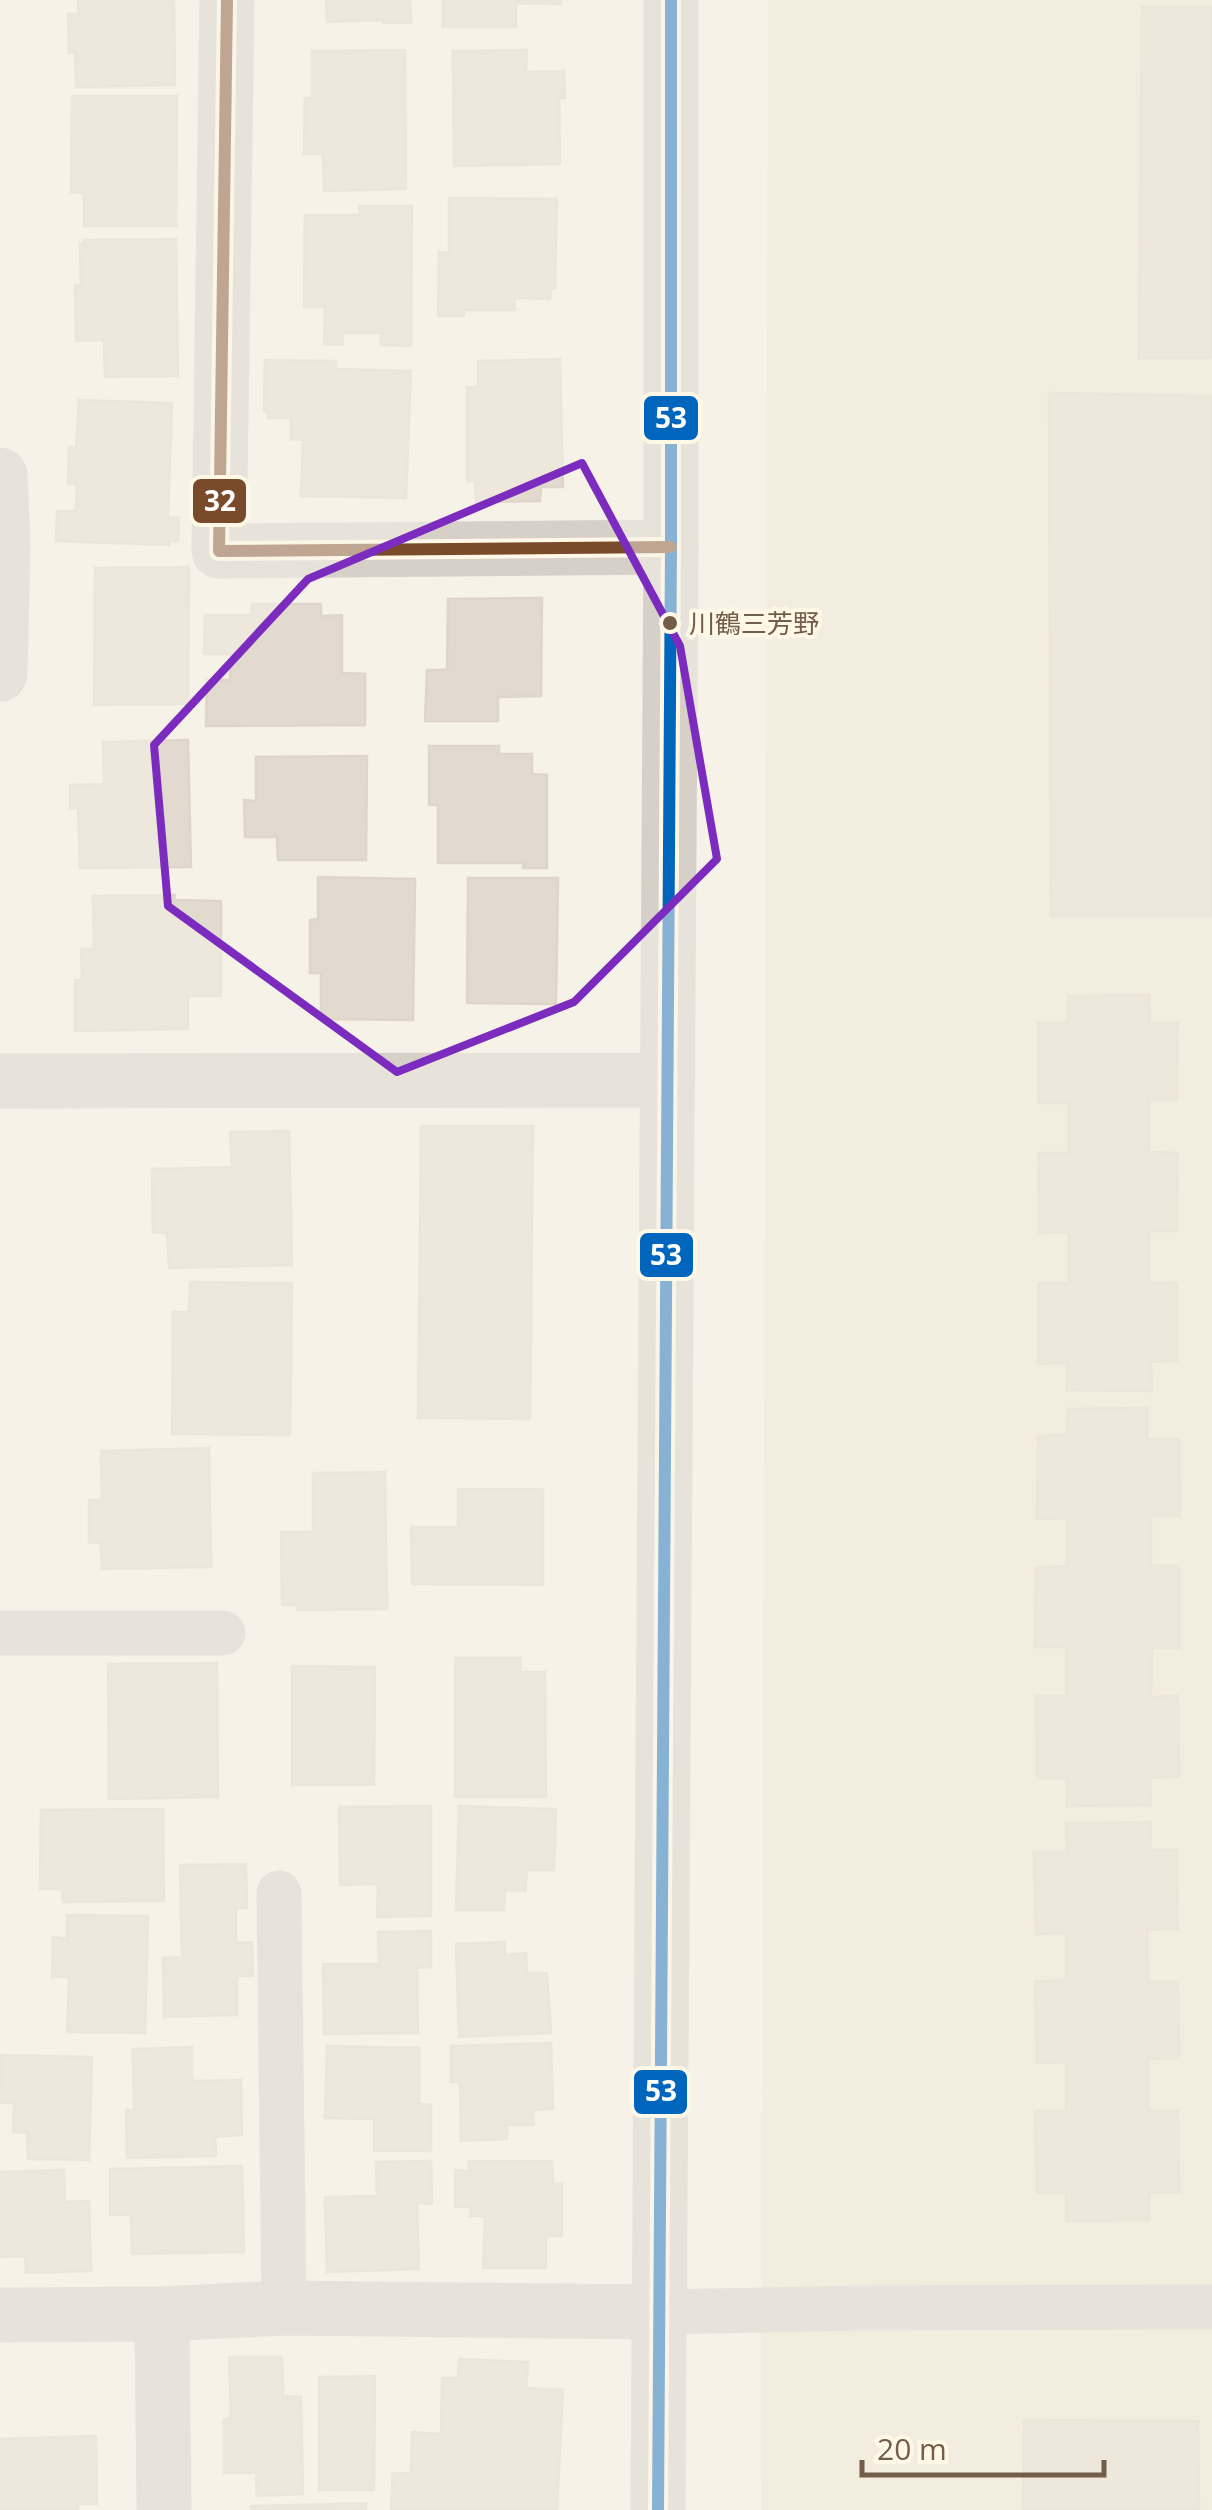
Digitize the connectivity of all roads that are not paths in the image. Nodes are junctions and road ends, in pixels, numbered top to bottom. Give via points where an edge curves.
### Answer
1 (227, 0) edge
2 (671, 0) edge
3 (0, 475) edge
4 (671, 548) junction
5 (0, 674) edge
6 (665, 1080) junction
7 (0, 1081) edge
8 (0, 1633) edge
9 (223, 1634) dead end
10 (279, 1893) dead end
11 (1212, 2307) edge
12 (284, 2308) junction
13 (657, 2312) junction
14 (162, 2314) junction
15 (0, 2315) edge
16 (164, 2510) edge
17 (658, 2510) edge

1 - 4 street via 219,551
2 - 4 street
3 - 5 street
4 - 6 street
6 - 7 street
6 - 13 street
8 - 9 lane
10 - 12 lane
11 - 13 lane
12 - 13 street
12 - 14 street
13 - 17 street
14 - 15 street
14 - 16 street

